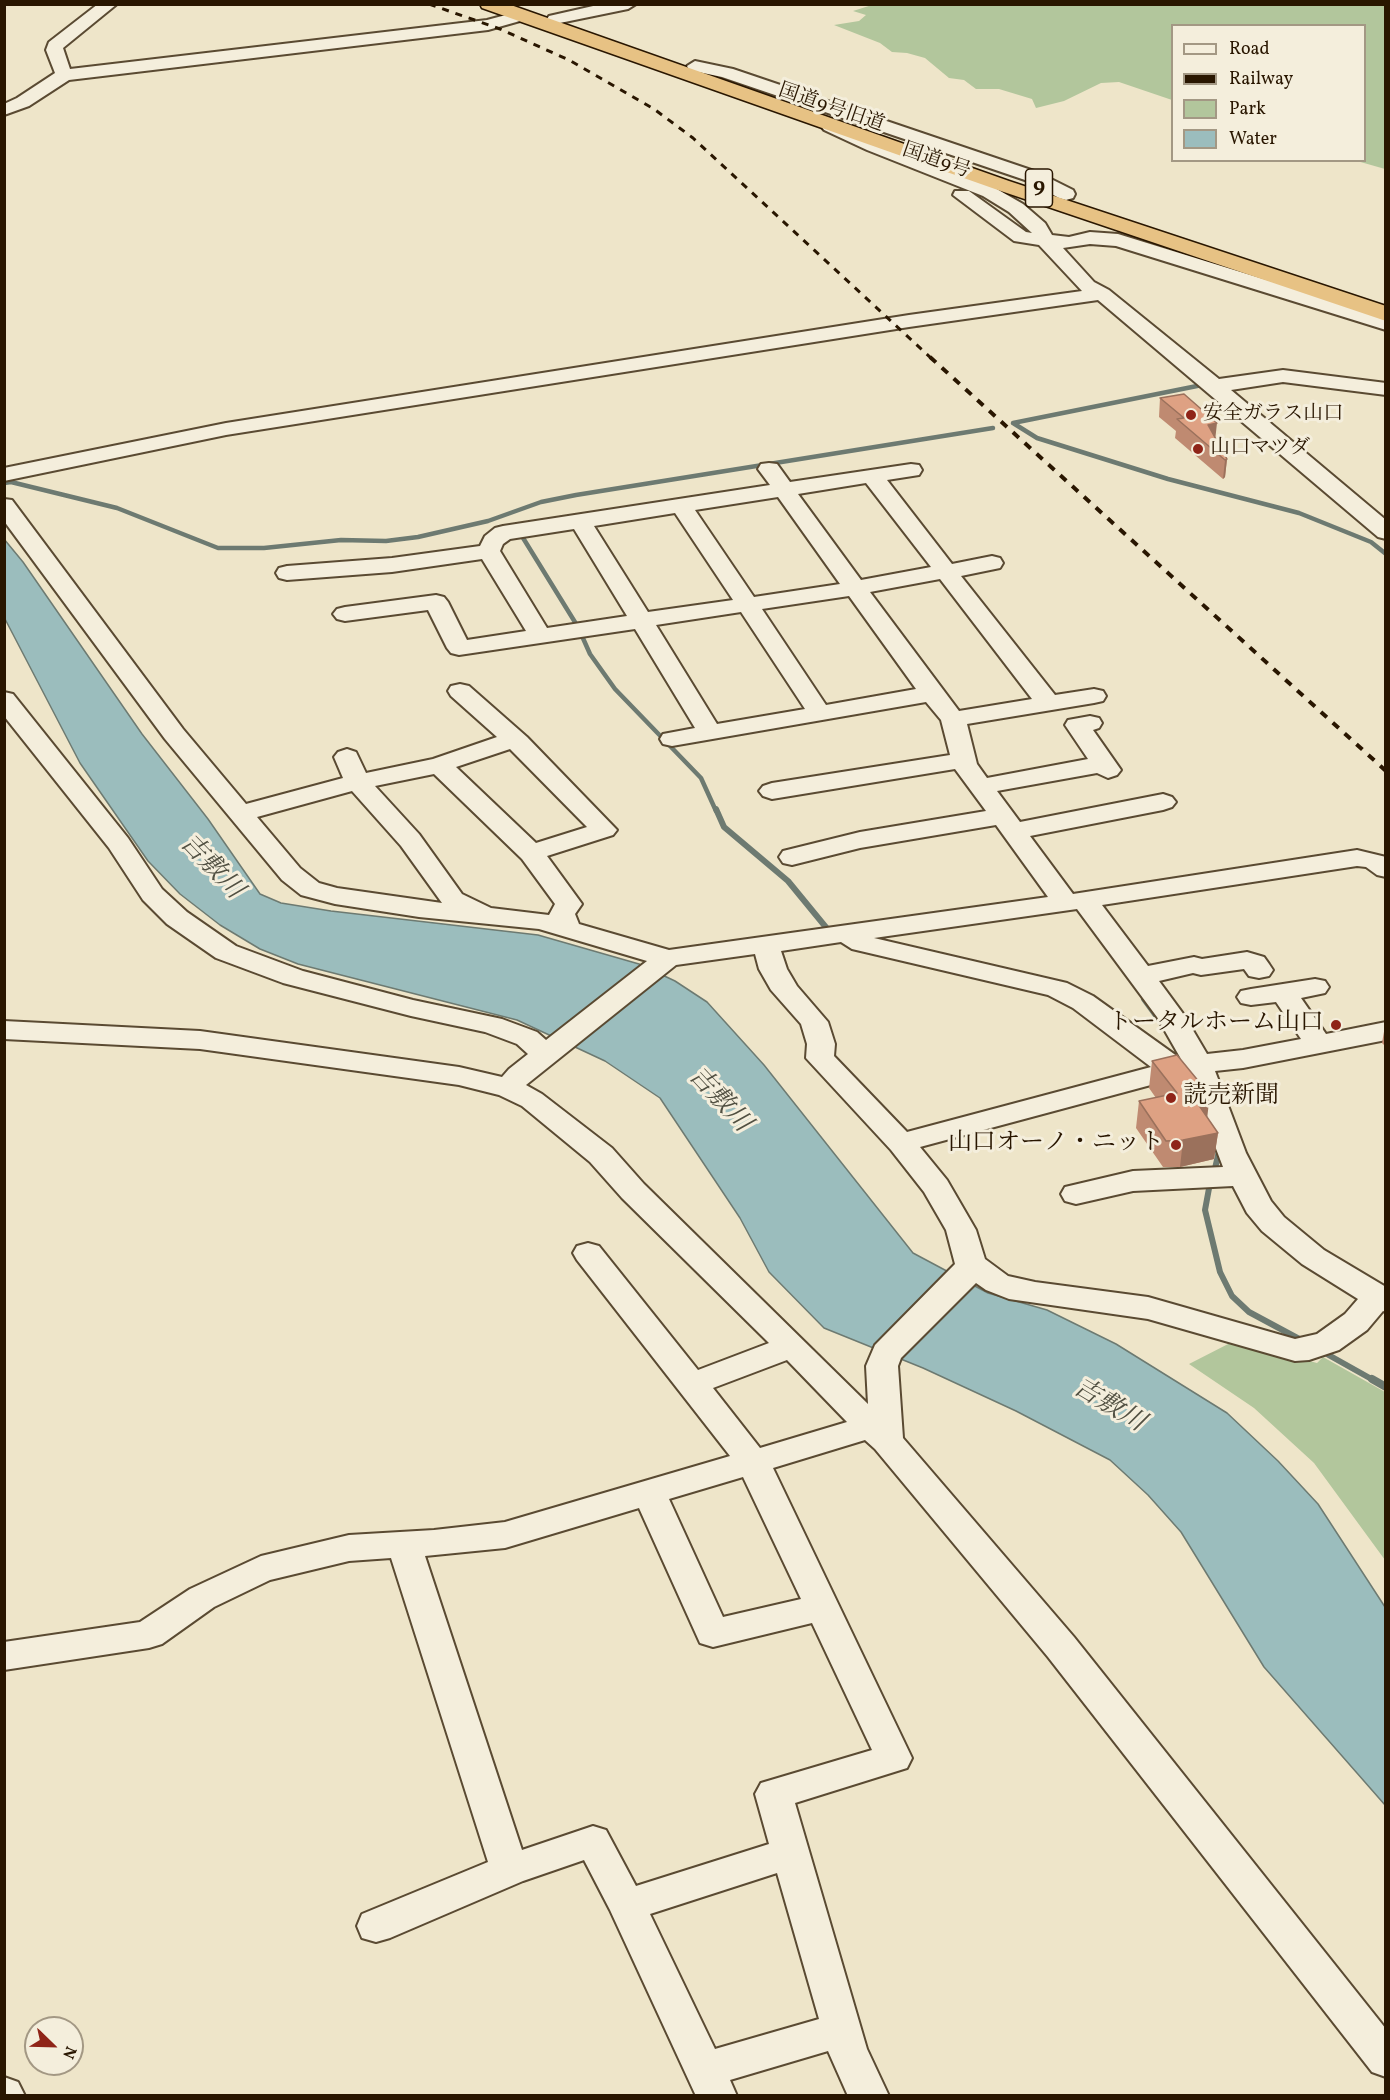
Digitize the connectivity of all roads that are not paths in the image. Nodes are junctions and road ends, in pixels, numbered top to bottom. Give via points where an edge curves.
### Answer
1 (109, 4) edge
2 (489, 4) edge
3 (628, 4) edge
4 (518, 10) edge
5 (555, 19) junction
6 (695, 66) junction
7 (64, 75) junction
8 (4, 110) edge
9 (825, 129) junction
10 (1066, 194) dead end
11 (1077, 216) dead end
12 (1046, 241) junction
13 (1069, 243) junction
14 (1102, 294) junction
15 (1386, 302) edge
16 (1386, 314) edge
17 (1386, 324) edge
18 (1215, 386) junction
19 (1386, 389) edge
20 (769, 469) dead end
21 (911, 470) dead end
22 (4, 476) edge
23 (872, 476) junction
24 (784, 489) junction
25 (4, 505) edge
26 (681, 505) junction
27 (580, 521) junction
28 (1386, 532) edge
29 (489, 551) junction
30 (992, 563) dead end
31 (948, 571) junction
32 (287, 573) dead end
33 (857, 588) junction
34 (748, 603) junction
35 (345, 614) dead end
36 (642, 622) junction
37 (540, 635) junction
38 (460, 691) dead end
39 (932, 694) junction
40 (1094, 696) dead end
41 (4, 699) edge
42 (1049, 704) junction
43 (819, 712) junction
44 (953, 719) junction
45 (1077, 725) dead end
46 (710, 732) junction
47 (514, 739) junction
48 (672, 739) dead end
49 (347, 757) dead end
50 (964, 760) junction
51 (439, 765) junction
52 (358, 782) junction
53 (980, 787) junction
54 (772, 791) dead end
55 (1163, 802) dead end
56 (240, 814) junction
57 (1007, 823) junction
58 (531, 853) junction
59 (792, 857) dead end
60 (1386, 869) edge
61 (1075, 902) junction
62 (493, 916) junction
63 (567, 927) junction
64 (845, 934) junction
65 (765, 944) junction
66 (662, 962) junction
67 (1259, 970) dead end
68 (1141, 976) junction
69 (1315, 987) dead end
70 (1283, 993) junction
71 (1251, 997) dead end
72 (4, 1030) edge
73 (1386, 1031) edge
74 (1319, 1044) junction
75 (546, 1054) junction
76 (1186, 1067) junction
77 (509, 1089) junction
78 (901, 1143) junction
79 (1242, 1176) junction
80 (1076, 1194) dead end
81 (588, 1252) dead end
82 (968, 1270) junction
83 (1382, 1300) edge
84 (792, 1346) junction
85 (710, 1378) dead end
86 (879, 1434) junction
87 (753, 1462) junction
88 (649, 1493) junction
89 (404, 1545) junction
90 (822, 1607) junction
91 (6, 1654) edge
92 (791, 1853) junction
93 (510, 1870) junction
94 (627, 1905) junction
95 (376, 1926) dead end
96 (842, 2030) junction
97 (1386, 2060) edge
98 (711, 2083) edge
99 (869, 2096) edge

1 - 7 street via 55,46
2 - 4 highway, 国道9号 / 9
3 - 5 street
4 - 5 highway, 国道9号 / 9
4 - 7 street via 488,25
4 - 9 highway, 国道9号 / 9
5 - 6 highway, 国道9号 / 9
6 - 10 street, 国道9号旧道 via 727,73 1030,176
6 - 15 highway, 国道9号 / 9 via 932,153
7 - 8 street
9 - 12 street, 国道9号旧道 via 989,192 1027,217
9 - 16 highway, 国道9号 / 9
11 - 13 street
12 - 13 street
12 - 14 street, 国道9号旧道 via 1087,286
13 - 14 street, 国道9号旧道 via 1072,259 1099,285
13 - 17 street via 1102,238 1133,243
14 - 18 street, 国道9号旧道
14 - 22 street via 226,429
18 - 19 street via 1283,376
18 - 28 street, 国道9号旧道
20 - 24 street
21 - 23 street
23 - 24 street
23 - 31 street
24 - 26 street
24 - 33 street
25 - 56 street via 174,734
26 - 27 street
26 - 34 street
27 - 29 street via 503,533 489,546
27 - 36 street
29 - 32 street via 392,565
29 - 37 street
30 - 31 street
31 - 33 street
31 - 42 street
33 - 34 street
33 - 39 street
34 - 36 street
34 - 43 street
35 - 37 street via 436,602 459,648
36 - 37 street
36 - 46 street
38 - 47 street
39 - 43 street
39 - 44 street
40 - 42 street
41 - 75 street via 118,844 152,894 177,918 226,952 292,977 492,1025 527,1038
42 - 44 street
43 - 46 street
44 - 50 street
45 - 53 street via 1106,767
46 - 48 street
47 - 51 street
47 - 58 street via 604,830
49 - 52 street
50 - 53 street
50 - 54 street
51 - 52 street
51 - 58 street
52 - 56 street
52 - 62 street via 410,840 453,900
53 - 57 street
55 - 57 street
56 - 62 street via 291,874 310,890 361,902
57 - 59 street via 860,840
57 - 61 street
58 - 63 street via 570,904 562,914
60 - 61 street via 1373,860 1357,858
61 - 64 street
61 - 68 street
62 - 63 street
63 - 66 street
64 - 65 street
64 - 76 street via 862,943 1057,989
65 - 66 street
65 - 78 street via 772,969 814,1022 821,1044 820,1058
66 - 75 street
67 - 68 street via 1246,960
68 - 76 street via 1170,1015
69 - 70 street
70 - 71 street
70 - 74 street
72 - 77 street via 200,1040 459,1076
73 - 74 street
74 - 76 street
75 - 77 street via 519,1075
76 - 78 street
76 - 79 street
77 - 84 street via 532,1100 601,1155
78 - 82 street via 947,1204 961,1230
79 - 80 street via 1133,1181
79 - 83 street via 1273,1224 1313,1257
81 - 87 street
82 - 83 street via 1009,1288 1148,1308 1295,1350 1328,1342
82 - 86 street via 886,1353
84 - 85 street
84 - 86 street
86 - 87 street
86 - 97 street via 1061,1647
87 - 88 street
87 - 90 street
88 - 89 street via 505,1535
88 - 90 street via 713,1633
89 - 91 street via 349,1548 261,1569 202,1598 149,1634
89 - 93 street
90 - 92 street via 894,1758 774,1794
92 - 94 street
92 - 96 street
93 - 94 street via 593,1841
93 - 95 street
94 - 98 street
96 - 98 street
96 - 99 street

